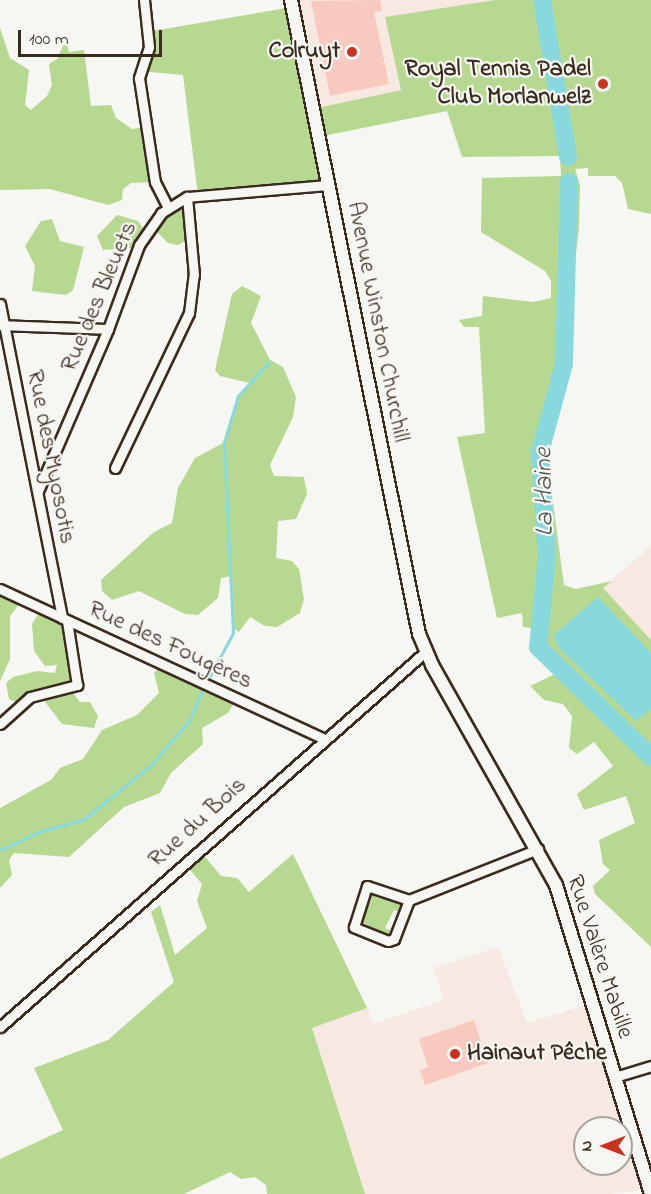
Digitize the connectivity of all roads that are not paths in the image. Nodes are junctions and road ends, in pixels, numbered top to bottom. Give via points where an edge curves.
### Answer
1 (144, 0) edge
2 (291, 0) edge
3 (328, 186) junction
4 (187, 197) junction
5 (168, 208) junction
6 (0, 304) edge
7 (2, 325) edge
8 (108, 329) junction
9 (115, 468) dead end
10 (38, 490) junction
11 (0, 590) edge
12 (64, 619) junction
13 (425, 652) junction
14 (0, 724) edge
15 (323, 738) junction
16 (538, 849) junction
17 (409, 900) junction
18 (0, 1027) edge
19 (651, 1066) edge
20 (615, 1077) junction
21 (651, 1194) edge

1 - 5 street via 149,47 139,78 155,182
2 - 3 street, Avenue Winston Churchill
3 - 4 street, Rue des Bleuets
3 - 13 street, Avenue Winston Churchill
4 - 5 street, Rue des Bleuets
4 - 9 street via 194,275 189,313
5 - 8 street, Rue des Bleuets via 145,231
6 - 7 street, Rue des Myosotis
7 - 8 street
7 - 10 street, Rue des Myosotis
8 - 10 street, Rue des Bleuets
10 - 12 street, Rue des Myosotis
11 - 12 street, Rue des Fougères
12 - 14 street, Rue des Myosotis via 77,685 30,697
12 - 15 street, Rue des Fougères
13 - 15 street, Rue du Bois
13 - 16 street, Rue Valère Mabille
15 - 18 street, Rue du Bois
16 - 17 street
16 - 20 street, Rue Valère Mabille via 566,911
17 - 17 street via 394,939 388,941 354,927 367,885
19 - 20 street
20 - 21 street, Rue Valère Mabille

